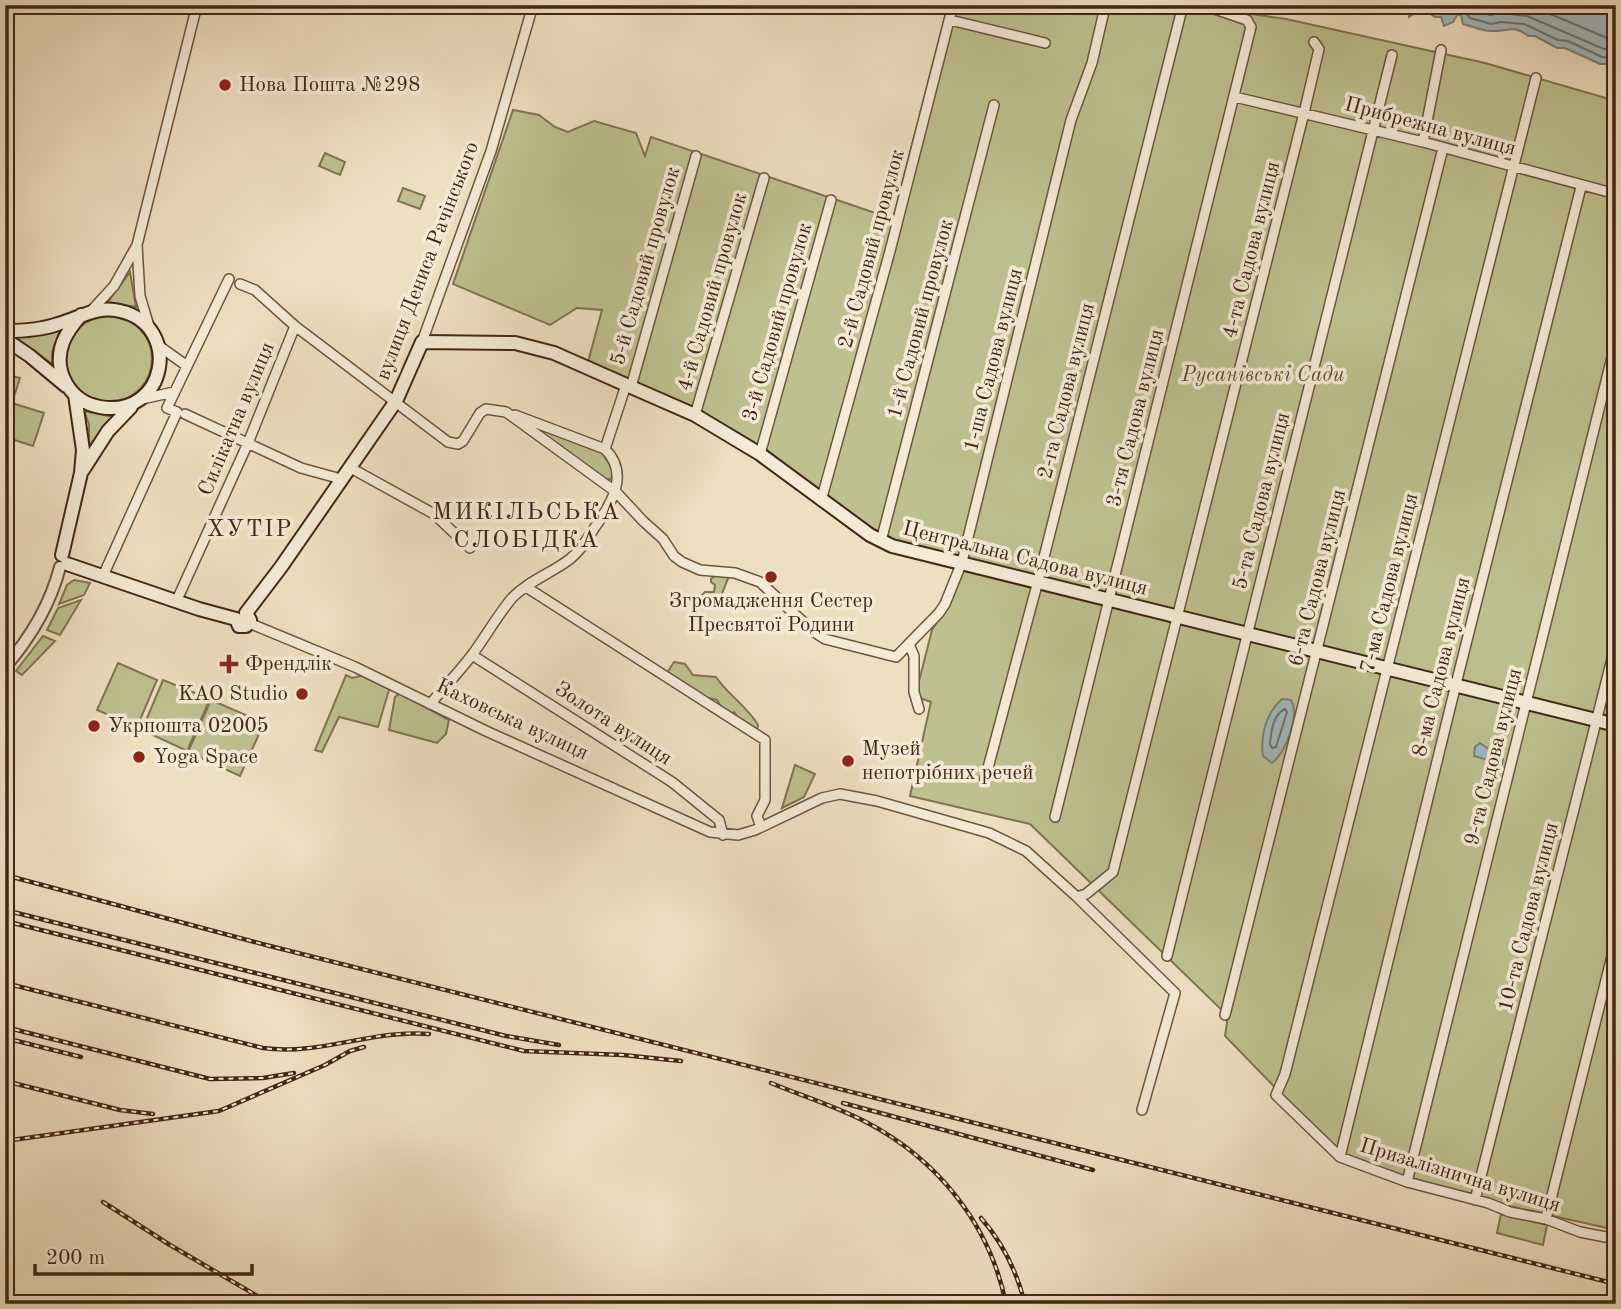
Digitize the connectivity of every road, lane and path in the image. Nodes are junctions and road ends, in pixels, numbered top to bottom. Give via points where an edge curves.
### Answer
1 (197, 5) edge
2 (533, 5) edge
3 (953, 5) edge
4 (1203, 5) edge
5 (1105, 7) dead end
6 (1182, 8) edge
7 (950, 20) junction
8 (1314, 41) dead end
9 (1045, 43) dead end
10 (1441, 50) dead end
11 (1392, 55) dead end
12 (1536, 78) dead end
13 (1235, 97) junction
14 (994, 105) dead end
15 (1304, 113) junction
16 (1373, 130) junction
17 (1423, 142) junction
18 (1443, 148) junction
19 (696, 156) dead end
20 (1512, 167) junction
21 (764, 178) dead end
22 (1581, 187) junction
23 (1616, 194) edge
24 (831, 200) dead end
25 (137, 245) junction
26 (229, 279) dead end
27 (240, 284) dead end
28 (86, 313) junction
29 (295, 326) junction
30 (5, 331) edge
31 (152, 334) junction
32 (5, 339) edge
33 (1616, 341) edge
34 (422, 342) junction
35 (159, 346) junction
36 (187, 366) junction
37 (628, 386) junction
38 (71, 391) junction
39 (174, 392) junction
40 (138, 401) junction
41 (396, 401) junction
42 (506, 412) junction
43 (186, 414) dead end
44 (695, 415) junction
45 (248, 443) junction
46 (605, 449) junction
47 (760, 454) junction
48 (349, 467) junction
49 (81, 473) junction
50 (341, 479) junction
51 (616, 492) junction
52 (821, 501) junction
53 (881, 541) junction
54 (470, 548) dead end
55 (63, 562) junction
56 (962, 562) junction
57 (103, 576) junction
58 (1038, 581) junction
59 (526, 587) junction
60 (1108, 600) junction
61 (176, 602) junction
62 (1179, 618) junction
63 (243, 619) junction
64 (1246, 635) junction
65 (1616, 643) edge
66 (909, 644) junction
67 (1318, 653) junction
68 (472, 655) junction
69 (5, 667) edge
70 (1386, 670) junction
71 (1456, 684) junction
72 (1526, 702) junction
73 (430, 704) junction
74 (919, 709) dead end
75 (1596, 720) junction
76 (1616, 725) edge
77 (985, 779) dead end
78 (1055, 817) dead end
79 (761, 827) junction
80 (723, 835) junction
81 (1077, 897) junction
82 (1616, 940) edge
83 (1167, 956) dead end
84 (1225, 1015) dead end
85 (1276, 1095) joint
86 (1142, 1110) dead end
87 (1340, 1157) junction
88 (1407, 1182) junction
89 (1475, 1200) junction
90 (1546, 1219) junction
91 (1616, 1239) edge

1 - 25 street
2 - 34 street, вулиця Дениса Рачінського via 491,151
3 - 7 street, 2-й Садовий провулок
4 - 13 street, 3-тя Садова вулиця via 1247,20 1251,27
5 - 56 street, 1-ша Садова вулиця via 1071,120
6 - 58 street, 2-га Садова вулиця
7 - 9 street
7 - 52 street, 2-й Садовий провулок
8 - 15 street, 4-та Садова вулиця via 1319,49
10 - 17 street
11 - 16 street, 5-та Садова вулиця
12 - 20 street, 7-ма Садова вулиця
13 - 15 street, Прибрежна вулиця
13 - 60 street, 3-тя Садова вулиця
14 - 53 street, 1-й Садовий провулок
15 - 16 street, Прибрежна вулиця
15 - 62 street, 4-та Садова вулиця
16 - 17 street, Прибрежна вулиця
16 - 64 street, 5-та Садова вулиця
17 - 18 street, Прибрежна вулиця
18 - 20 street, Прибрежна вулиця
18 - 67 street, 6-та Садова вулиця
19 - 37 street, 5-й Садовий провулок
20 - 22 street, Прибрежна вулиця
20 - 70 street, 7-ма Садова вулиця
21 - 44 street, 4-й Садовий провулок
22 - 23 street, Прибрежна вулиця
22 - 71 street, 8-ма Садова вулиця
24 - 47 street, 3-й Садовий провулок
25 - 28 street via 114,286
25 - 31 street via 140,296
26 - 36 street
27 - 29 street via 255,290
28 - 30 main road via 41,328
28 - 31 main road via 122,311
28 - 38 main road via 63,343 60,359
29 - 41 street
29 - 45 street, Силікатна вулиця
31 - 35 main road
32 - 38 main road
33 - 72 street, 9-та Садова вулиця
34 - 37 main road, Центральна Садова вулиця via 515,343 554,353
34 - 41 main road, вулиця Дениса Рачінського
35 - 36 street
35 - 40 main road via 156,380
36 - 39 street
37 - 44 main road, Центральна Садова вулиця
37 - 46 street, 5-й Садовий провулок
38 - 40 main road via 92,405 111,409
38 - 49 main road via 83,437
39 - 40 street
39 - 57 street via 167,408 177,412
40 - 49 main road via 108,431
41 - 42 street via 448,442 458,444 486,409
41 - 48 main road, вулиця Дениса Рачінського
42 - 46 street
42 - 51 street
43 - 45 street
44 - 47 main road, Центральна Садова вулиця
45 - 50 street via 301,468
45 - 61 street, Силікатна вулиця
46 - 51 street via 615,463
47 - 52 main road, Центральна Садова вулиця
48 - 50 main road, вулиця Дениса Рачінського
48 - 54 street via 434,514
49 - 55 main road
50 - 63 main road, вулиця Дениса Рачінського
51 - 59 street via 582,548
51 - 66 street via 677,558 700,570 735,573 760,582 825,639 896,657
52 - 53 main road, Центральна Садова вулиця
53 - 56 main road, Центральна Садова вулиця
55 - 57 main road, Каховська вулиця
55 - 69 street via 47,606
56 - 58 main road, Центральна Садова вулиця
56 - 66 street, 1-ша Садова вулиця via 939,613
57 - 61 main road, Каховська вулиця
58 - 60 main road, Центральна Садова вулиця
58 - 77 street, 2-га Садова вулиця
59 - 68 street via 511,600
59 - 79 street via 765,740 765,800 757,816
60 - 62 main road, Центральна Садова вулиця
60 - 78 street, 3-тя Садова вулиця
61 - 63 main road, Каховська вулиця
62 - 64 main road, Центральна Садова вулиця
62 - 81 street, 4-та Садова вулиця via 1113,872
63 - 73 street, Каховська вулиця
64 - 67 main road, Центральна Садова вулиця
64 - 83 street, 5-та Садова вулиця
65 - 75 street, 10-та Садова вулиця
66 - 74 street
67 - 70 main road, Центральна Садова вулиця
67 - 84 street, 6-та Садова вулиця
68 - 73 street
68 - 80 street, Золота вулиця via 672,782 719,820
70 - 71 main road, Центральна Садова вулиця
70 - 85 street, 7-ма Садова вулиця
71 - 72 main road, Центральна Садова вулиця
71 - 87 street, 8-ма Садова вулиця
72 - 75 main road, Центральна Садова вулиця
72 - 88 street, 9-та Садова вулиця
73 - 80 street, Каховська вулиця
75 - 76 main road, Центральна Садова вулиця
75 - 89 street, 10-та Садова вулиця
79 - 80 street
79 - 81 street via 822,797 840,794 877,801 989,833 1026,851
81 - 86 street via 1175,993
82 - 90 street
85 - 87 street, Призалізнична вулиця
87 - 88 street, Призалізнична вулиця
88 - 89 street, Призалізнична вулиця
89 - 90 street, Призалізнична вулиця
90 - 91 street, Призалізнична вулиця

